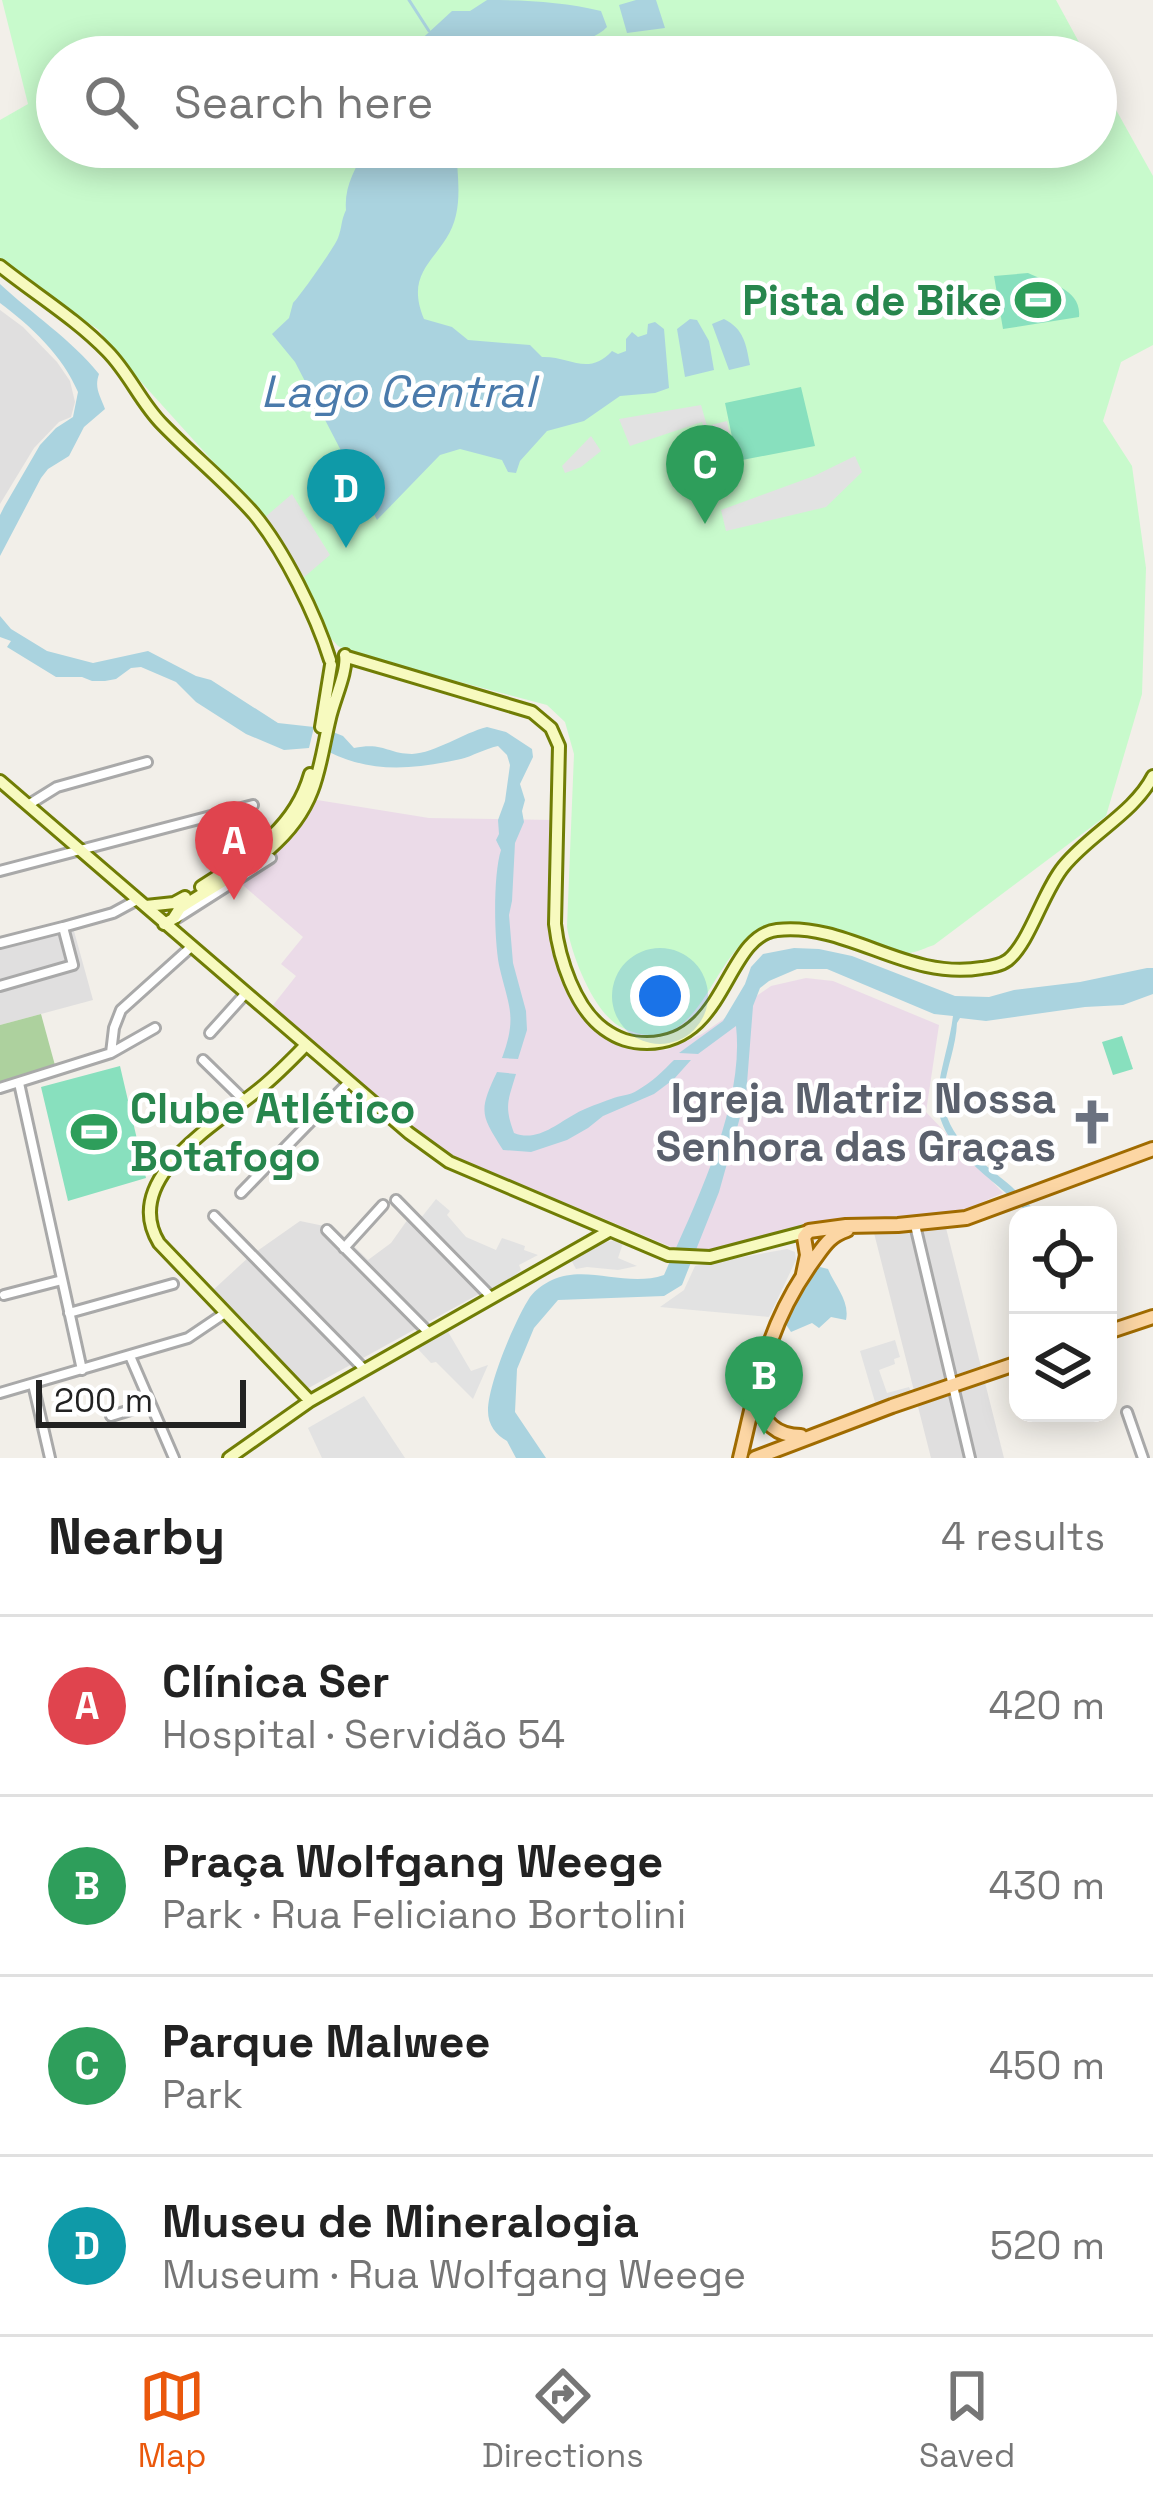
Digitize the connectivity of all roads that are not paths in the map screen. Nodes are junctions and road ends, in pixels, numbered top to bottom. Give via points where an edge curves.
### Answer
1 (0, 266) edge
2 (326, 644) junction
3 (346, 660) junction
4 (330, 662) junction
5 (327, 714) junction
6 (147, 762) dead end
7 (1153, 776) edge
8 (0, 781) edge
9 (28, 805) junction
10 (253, 805) dead end
11 (81, 850) junction
12 (271, 858) dead end
13 (0, 871) edge
14 (139, 902) junction
15 (167, 913) junction
16 (63, 927) junction
17 (0, 944) edge
18 (191, 947) junction
19 (0, 986) edge
20 (246, 993) junction
21 (155, 1028) dead end
22 (210, 1033) dead end
23 (306, 1045) junction
24 (111, 1053) junction
25 (203, 1060) dead end
26 (349, 1082) junction
27 (19, 1083) junction
28 (0, 1088) edge
29 (245, 1100) junction
30 (1153, 1149) edge
31 (241, 1193) dead end
32 (396, 1200) dead end
33 (383, 1205) dead end
34 (214, 1216) dead end
35 (587, 1222) junction
36 (914, 1223) junction
37 (860, 1226) junction
38 (326, 1230) dead end
39 (609, 1232) junction
40 (809, 1235) junction
41 (592, 1243) junction
42 (344, 1248) junction
43 (803, 1274) junction
44 (62, 1280) junction
45 (173, 1284) dead end
46 (4, 1295) dead end
47 (492, 1298) junction
48 (69, 1313) junction
49 (225, 1313) junction
50 (1153, 1317) edge
51 (1117, 1329) edge
52 (429, 1333) junction
53 (130, 1356) junction
54 (1009, 1366) edge
55 (364, 1369) junction
56 (82, 1370) junction
57 (34, 1384) junction
58 (952, 1385) junction
59 (0, 1393) edge
60 (310, 1401) junction
61 (754, 1401) junction
62 (150, 1404) junction
63 (1127, 1412) dead end
64 (111, 1416) dead end
65 (808, 1436) junction
66 (758, 1456) edge
67 (50, 1458) edge
68 (174, 1458) edge
69 (230, 1458) edge
70 (740, 1458) edge
71 (970, 1458) edge
72 (1143, 1458) edge

1 - 2 main road via 104,348 158,420 256,517
2 - 3 main road
2 - 4 main road
3 - 4 main road via 338,670
3 - 5 main road
3 - 7 main road via 524,709 551,728 559,746 559,949 583,1007 627,1042 660,1043 692,1028 750,945 776,930 829,934 935,970 998,965 1014,953 1066,862
4 - 5 main road
5 - 15 main road via 306,805 279,842
6 - 9 street via 57,787
8 - 9 main road
9 - 11 main road
10 - 11 street
11 - 13 street
11 - 14 main road
12 - 15 street
14 - 15 main road
14 - 16 street
15 - 18 main road
16 - 17 street
16 - 19 street via 74,965
18 - 20 main road
18 - 24 street via 121,1010
20 - 22 street
20 - 23 main road
21 - 24 street
23 - 26 main road
23 - 29 main road
24 - 27 street
25 - 29 street
26 - 31 street
26 - 35 main road via 441,1157
27 - 28 street
27 - 44 street
29 - 49 main road via 173,1160 152,1195 149,1220 159,1243
30 - 36 main road via 966,1218
32 - 47 street
33 - 42 street
34 - 55 street
35 - 39 main road
35 - 41 main road
36 - 37 main road
36 - 58 street
37 - 40 main road
37 - 43 main road via 830,1237
38 - 42 street
39 - 40 main road via 686,1257
39 - 41 main road
40 - 43 main road
41 - 47 main road
42 - 52 street
43 - 61 main road via 775,1323
44 - 46 street
44 - 48 street
45 - 48 street
47 - 52 main road
48 - 56 street
49 - 53 street via 188,1338
49 - 60 main road
50 - 51 main road
52 - 55 main road
53 - 56 street
53 - 62 street
54 - 58 main road
55 - 60 main road
56 - 57 street
57 - 59 street
57 - 67 street
58 - 65 main road
58 - 71 street
60 - 69 main road
61 - 65 main road via 774,1429
61 - 66 main road
61 - 70 main road
62 - 64 street
62 - 68 street
63 - 72 street
65 - 66 main road

